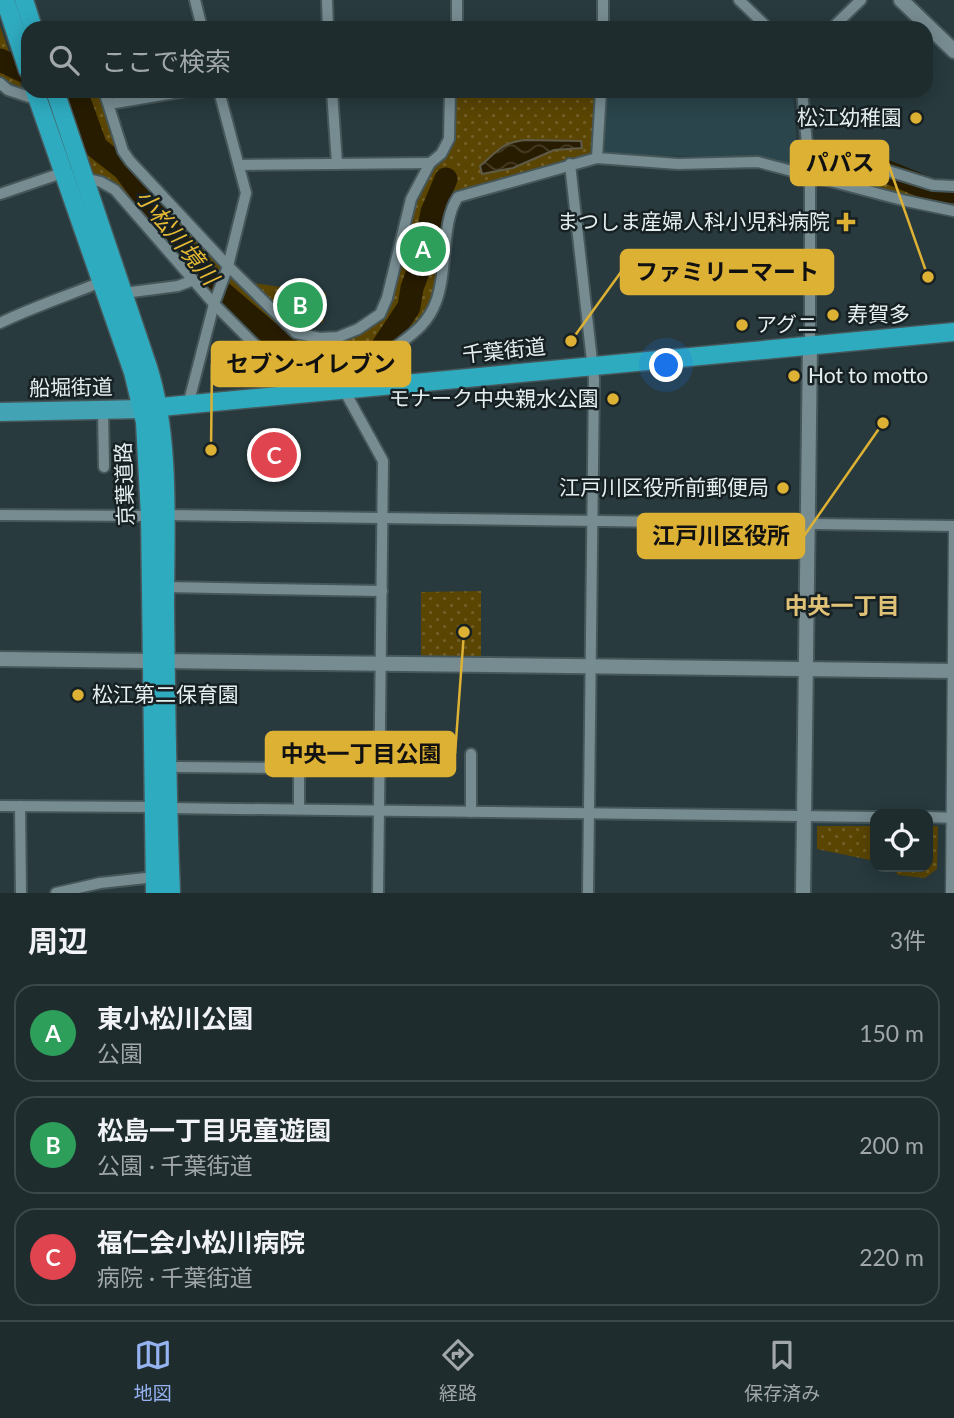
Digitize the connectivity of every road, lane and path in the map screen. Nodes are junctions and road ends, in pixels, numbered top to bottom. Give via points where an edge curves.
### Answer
1 (5, 0) edge
2 (24, 0) edge
3 (195, 0) edge
4 (327, 0) edge
5 (457, 0) edge
6 (603, 0) edge
7 (739, 0) edge
8 (861, 0) edge
9 (901, 0) edge
10 (31, 21) edge
11 (200, 21) edge
12 (328, 21) edge
13 (457, 21) edge
14 (603, 21) edge
15 (761, 21) edge
16 (839, 21) edge
17 (923, 21) edge
18 (933, 31) edge
19 (21, 49) edge
20 (954, 51) edge
21 (0, 83) edge
22 (21, 92) edge
23 (37, 98) edge
24 (57, 98) edge
25 (107, 98) edge
26 (145, 98) edge
27 (221, 98) edge
28 (332, 98) edge
29 (450, 98) edge
30 (601, 98) edge
31 (803, 98) edge
32 (109, 104) junction
33 (806, 145) junction
34 (597, 158) junction
35 (430, 163) junction
36 (337, 164) junction
37 (570, 164) junction
38 (239, 165) junction
39 (62, 173) junction
40 (810, 176) junction
41 (84, 178) junction
42 (954, 187) edge
43 (0, 194) edge
44 (954, 211) edge
45 (226, 270) junction
46 (194, 280) junction
47 (101, 282) junction
48 (124, 293) junction
49 (215, 300) junction
50 (0, 323) edge
51 (954, 331) edge
52 (810, 345) junction
53 (594, 365) junction
54 (367, 388) junction
55 (344, 390) junction
56 (313, 393) junction
57 (188, 405) junction
58 (150, 408) junction
59 (103, 410) junction
60 (0, 412) edge
61 (104, 467) dead end
62 (0, 514) edge
63 (157, 516) junction
64 (383, 519) junction
65 (592, 522) junction
66 (807, 522) junction
67 (954, 526) edge
68 (165, 587) junction
69 (382, 591) junction
70 (0, 659) edge
71 (159, 661) junction
72 (381, 664) junction
73 (589, 667) junction
74 (805, 668) junction
75 (953, 671) edge
76 (471, 754) dead end
77 (178, 767) dead end
78 (0, 806) edge
79 (20, 806) junction
80 (160, 808) junction
81 (299, 809) junction
82 (379, 810) junction
83 (471, 812) junction
84 (588, 814) junction
85 (804, 817) junction
86 (870, 817) edge
87 (933, 817) edge
88 (953, 818) edge
89 (155, 885) edge
90 (21, 893) edge
91 (56, 893) edge
92 (171, 893) edge
93 (378, 893) edge
94 (588, 893) edge
95 (803, 893) edge
96 (950, 893) edge

1 - 19 highway
2 - 10 highway
3 - 11 street
4 - 12 street
5 - 13 street
6 - 14 street
7 - 15 street
8 - 16 street
9 - 17 street
18 - 20 street
21 - 22 street
23 - 39 highway, 京葉道路
24 - 41 highway, 京葉道路
25 - 32 street
26 - 32 street
27 - 38 street
28 - 36 street
29 - 35 street via 449,139
30 - 34 street
31 - 33 street
32 - 45 street via 123,152
33 - 40 street
33 - 42 street via 933,185
34 - 37 street
34 - 40 street via 678,164 758,162
35 - 36 street
35 - 45 street via 411,199 387,298 380,314 358,329 329,338 296,332
36 - 38 street
37 - 53 street
37 - 54 street via 458,197 450,208 436,302 422,327 377,364
38 - 45 street via 246,193
39 - 43 street
39 - 47 highway, 京葉道路
40 - 44 street
40 - 52 street
41 - 46 street via 115,190
41 - 48 highway, 京葉道路
45 - 49 street
46 - 48 street
46 - 49 street
47 - 50 street
47 - 58 highway, 京葉道路
48 - 58 highway, 京葉道路 via 155,390
49 - 56 street via 268,358 297,376
49 - 57 street
51 - 52 highway, 千葉街道
52 - 53 highway, 千葉街道
52 - 66 street
53 - 54 highway, 千葉街道
53 - 65 street
54 - 55 highway, 千葉街道
55 - 56 highway, 千葉街道
55 - 64 street via 383,461
56 - 57 highway, 千葉街道
57 - 58 highway, 千葉街道
58 - 59 main road, 船堀街道
58 - 63 highway, 京葉道路
59 - 60 main road, 船堀街道
59 - 61 street
62 - 63 street
63 - 64 street
63 - 68 highway, 京葉道路
63 - 71 highway, 京葉道路
64 - 65 street
64 - 69 street
65 - 66 street
65 - 73 street
66 - 67 street
66 - 74 street
67 - 75 street
68 - 69 street
68 - 71 highway, 京葉道路
69 - 72 street
70 - 71 street
71 - 72 street
71 - 80 highway, 京葉道路
72 - 73 street
72 - 82 street
73 - 74 street
73 - 84 street
74 - 75 street
74 - 85 street
75 - 88 street
76 - 83 street
77 - 81 street via 299,768
78 - 79 street
79 - 80 street
79 - 90 street
80 - 81 street
80 - 89 highway, 京葉道路
80 - 92 highway, 京葉道路
81 - 82 street
82 - 83 street
82 - 93 street
83 - 84 street
84 - 85 street
84 - 94 street
85 - 86 street
85 - 95 street
87 - 88 street
88 - 96 street
89 - 91 street via 100,883

